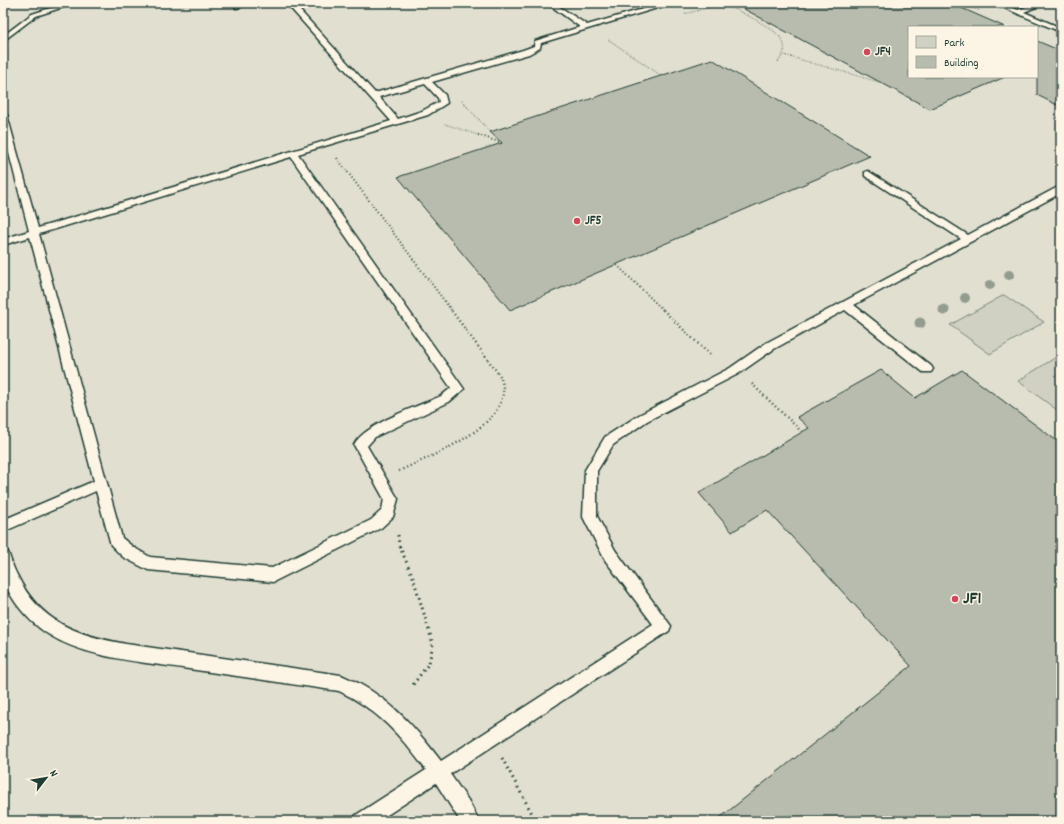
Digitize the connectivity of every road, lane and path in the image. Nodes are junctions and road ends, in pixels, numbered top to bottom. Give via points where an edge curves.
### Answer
1 (10, 3) edge
2 (73, 3) edge
3 (289, 3) edge
4 (567, 3) edge
5 (671, 3) edge
6 (724, 3) edge
7 (996, 3) edge
8 (1042, 3) edge
9 (552, 5) edge
10 (3, 6) edge
11 (1018, 12) junction
12 (586, 28) junction
13 (1061, 30) edge
14 (606, 37) dead end
15 (3, 39) edge
16 (784, 55) junction
17 (778, 62) dead end
18 (662, 76) dead end
19 (427, 81) junction
20 (879, 82) dead end
21 (374, 96) junction
22 (458, 97) dead end
23 (426, 113) junction
24 (3, 115) edge
25 (397, 122) junction
26 (490, 132) dead end
27 (502, 143) dead end
28 (293, 154) junction
29 (868, 174) dead end
30 (1061, 189) edge
31 (34, 232) junction
32 (968, 239) junction
33 (3, 242) edge
34 (617, 264) dead end
35 (846, 305) junction
36 (711, 356) dead end
37 (927, 369) dead end
38 (749, 381) dead end
39 (802, 432) dead end
40 (102, 483) junction
41 (3, 526) edge
42 (3, 557) edge
43 (491, 737) junction
44 (438, 772) junction
45 (362, 821) edge
46 (470, 821) edge
47 (536, 821) edge

1 - 10 lane
2 - 15 lane via 34,15
3 - 21 lane
4 - 9 lane
5 - 12 lane
6 - 16 path via 778,35 784,44
7 - 11 lane
8 - 11 lane
9 - 12 lane
11 - 13 lane
12 - 19 lane via 537,42 538,47 526,52
14 - 18 path
16 - 17 path
16 - 20 path
19 - 21 lane
19 - 23 lane via 442,97 443,103
21 - 25 lane
22 - 26 path
23 - 25 lane
23 - 27 path via 433,120
24 - 31 lane
25 - 28 lane
28 - 31 lane
28 - 40 lane via 458,389 445,399 372,433 360,445 391,499 388,513 376,524 272,575 148,563 128,552 116,541
29 - 32 lane
30 - 32 lane
31 - 33 lane
31 - 40 lane
32 - 35 lane
34 - 36 path
35 - 37 lane
35 - 43 lane via 770,346 734,371 643,418 609,441 591,470 590,517 610,555 664,626
38 - 39 path
40 - 41 lane
42 - 44 lane via 21,599 37,616 64,634 123,652 342,683 373,700 394,719
43 - 44 lane
43 - 47 path
44 - 45 lane
44 - 46 lane

